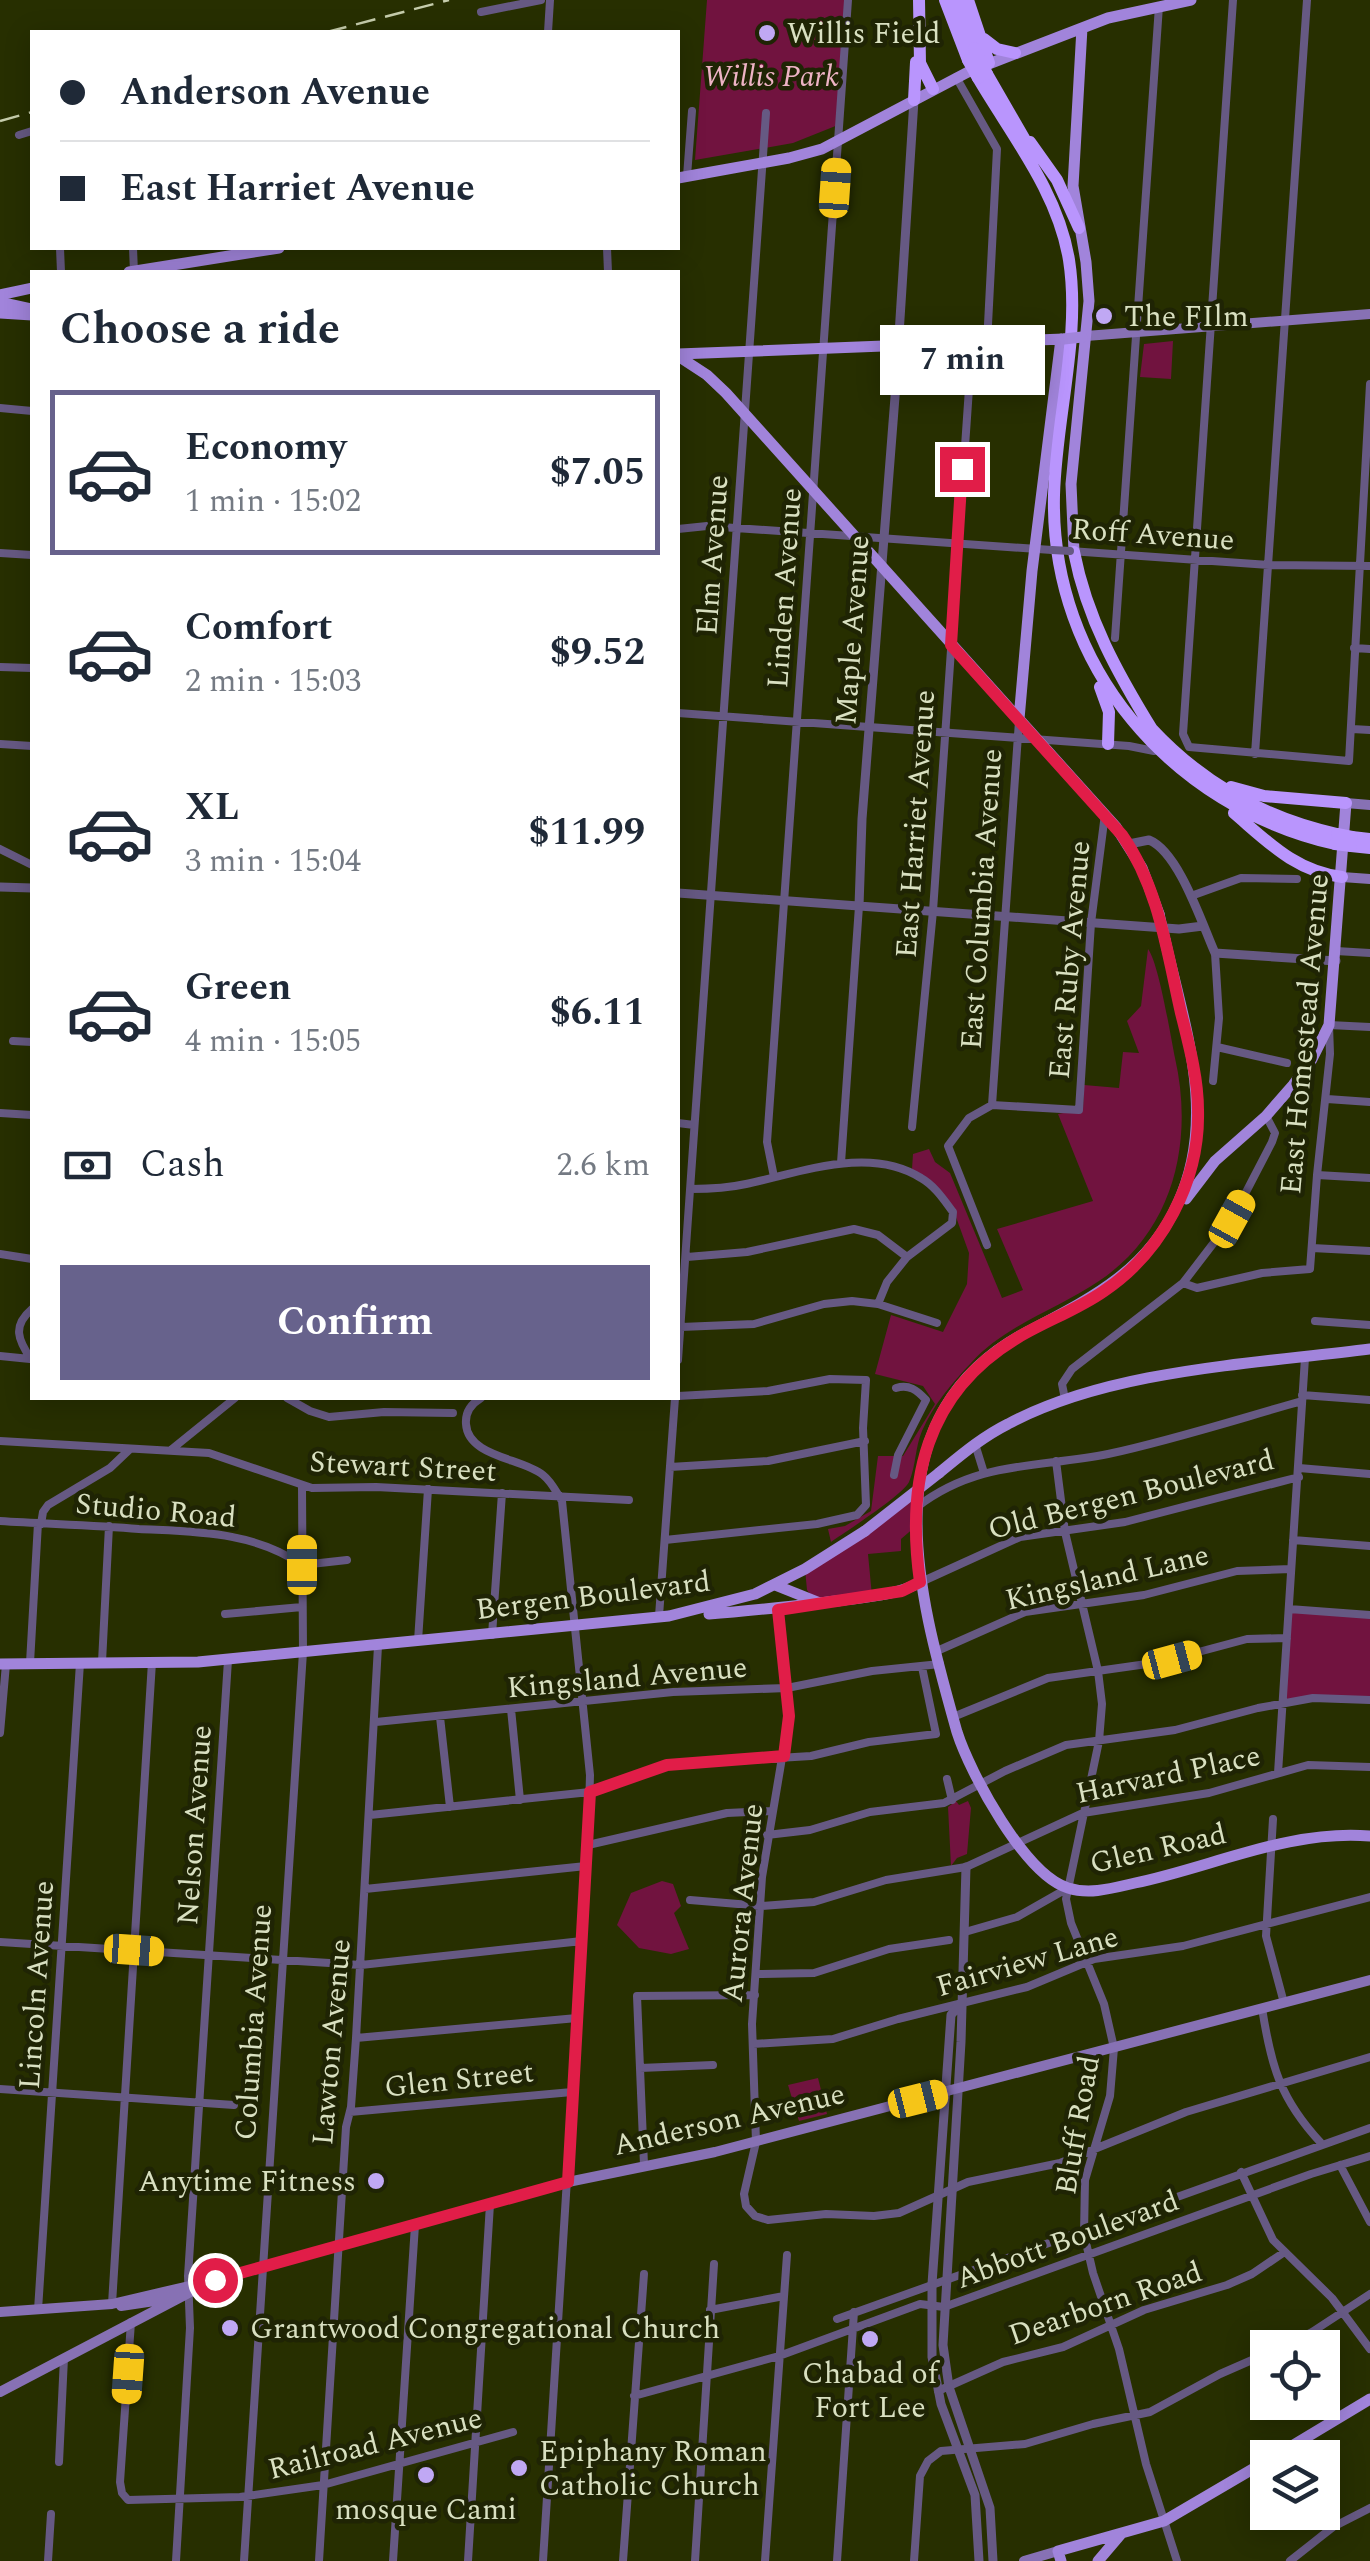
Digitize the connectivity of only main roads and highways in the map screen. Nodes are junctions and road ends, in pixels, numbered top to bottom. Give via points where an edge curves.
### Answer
1 (919, 0) edge
2 (945, 0) edge
3 (956, 0) edge
4 (968, 0) edge
5 (1191, 0) edge
6 (1166, 4) edge
7 (920, 20) junction
8 (1082, 28) junction
9 (980, 32) junction
10 (1015, 53) junction
11 (971, 54) junction
12 (984, 72) junction
13 (933, 89) junction
14 (914, 100) junction
15 (1015, 130) junction
16 (682, 177) edge
17 (1079, 228) junction
18 (255, 250) edge
19 (207, 254) edge
20 (139, 270) edge
21 (30, 289) edge
22 (0, 298) edge
23 (30, 311) edge
24 (30, 312) edge
25 (0, 313) edge
26 (1370, 314) edge
27 (1084, 337) junction
28 (1062, 339) junction
29 (680, 355) edge
30 (680, 356) edge
31 (1047, 469) joint
32 (1045, 550) junction
33 (1072, 552) joint
34 (1100, 687) junction
35 (1019, 719) junction
36 (1154, 731) junction
37 (1108, 744) road end
38 (1158, 753) junction
39 (1204, 776) junction
40 (1213, 794) junction
41 (1346, 803) junction
42 (1370, 805) edge
43 (1336, 839) junction
44 (1370, 839) edge
45 (1352, 842) junction
46 (1370, 848) edge
47 (1342, 877) junction
48 (1370, 879) edge
49 (1178, 1204) junction
50 (1370, 1349) edge
51 (805, 1569) junction
52 (920, 1582) junction
53 (775, 1585) junction
54 (817, 1601) junction
55 (778, 1610) junction
56 (664, 1616) junction
57 (3, 1664) edge
58 (1370, 1836) edge
59 (1370, 1980) edge
60 (165, 2291) junction
61 (187, 2291) junction
62 (153, 2303) junction
63 (112, 2304) junction
64 (0, 2312) edge
65 (131, 2322) junction
66 (0, 2392) edge
67 (1370, 2399) edge
68 (1302, 2440) edge
69 (1250, 2471) edge
70 (1128, 2529) junction
71 (1059, 2556) edge
72 (1024, 2561) edge
73 (1098, 2561) edge

1 - 7 highway
2 - 11 highway
3 - 11 highway
4 - 9 highway
5 - 6 main road
6 - 8 main road
7 - 13 highway via 920,66
7 - 14 highway
8 - 10 main road
8 - 17 main road via 1072,186
9 - 10 highway via 994,47
9 - 12 highway
10 - 12 main road
11 - 12 highway, bridge
12 - 13 main road
12 - 15 highway
13 - 14 main road
14 - 16 main road via 808,153
15 - 17 highway via 1057,180
15 - 28 highway via 1058,246
15 - 36 highway via 1057,195 1077,262 1079,321 1062,496 1070,577 1104,664
15 - 38 highway via 1052,204 1070,271 1054,504 1064,586 1099,672
17 - 27 main road via 1089,290
18 - 19 main road
19 - 20 main road
21 - 22 main road
22 - 23 main road
24 - 25 main road
26 - 27 main road
27 - 28 main road, bridge
27 - 33 main road
28 - 29 main road
28 - 31 main road
30 - 35 main road via 745,414
31 - 32 highway
32 - 34 highway via 1067,622
32 - 35 main road, East Columbia Avenue
33 - 36 highway via 1084,593
34 - 37 highway via 1109,712
34 - 38 highway
35 - 49 main road, bridge via 1129,844 1159,914 1198,1109 1195,1151
36 - 39 highway
38 - 40 highway
39 - 41 highway via 1253,794
39 - 43 highway via 1268,813
40 - 43 highway via 1269,824
40 - 47 highway via 1297,864
41 - 42 main road
41 - 47 main road, East Homestead Avenue
43 - 45 highway, bridge
44 - 45 highway
45 - 46 highway
47 - 48 main road
47 - 49 main road, East Homestead Avenue via 1329,1025 1304,1070 1266,1116
49 - 52 main road via 1132,1270 1000,1349 961,1386 925,1449 915,1544
50 - 51 main road, Bergen Boulevard, bridge via 1146,1379 1065,1399 975,1444
51 - 53 main road, Bergen Boulevard
51 - 54 main road
52 - 54 main road via 902,1591
52 - 58 main road, Glen Road via 968,1760 1044,1875 1088,1891 1329,1835
53 - 54 main road
53 - 55 main road
53 - 56 main road, Bergen Boulevard via 737,1601
54 - 55 main road
55 - 56 main road
56 - 57 main road, Bergen Boulevard via 228,1660
59 - 61 main road, Anderson Avenue via 756,2142 568,2182
60 - 61 main road, Anderson Avenue
60 - 62 main road
60 - 63 main road, Anderson Avenue
61 - 62 main road, Anderson Avenue
61 - 65 main road
62 - 63 main road, Anderson Avenue
62 - 65 main road
63 - 64 main road, Anderson Avenue
65 - 66 main road
67 - 68 main road
69 - 70 main road via 1164,2521
70 - 71 main road
70 - 73 main road
71 - 72 main road

